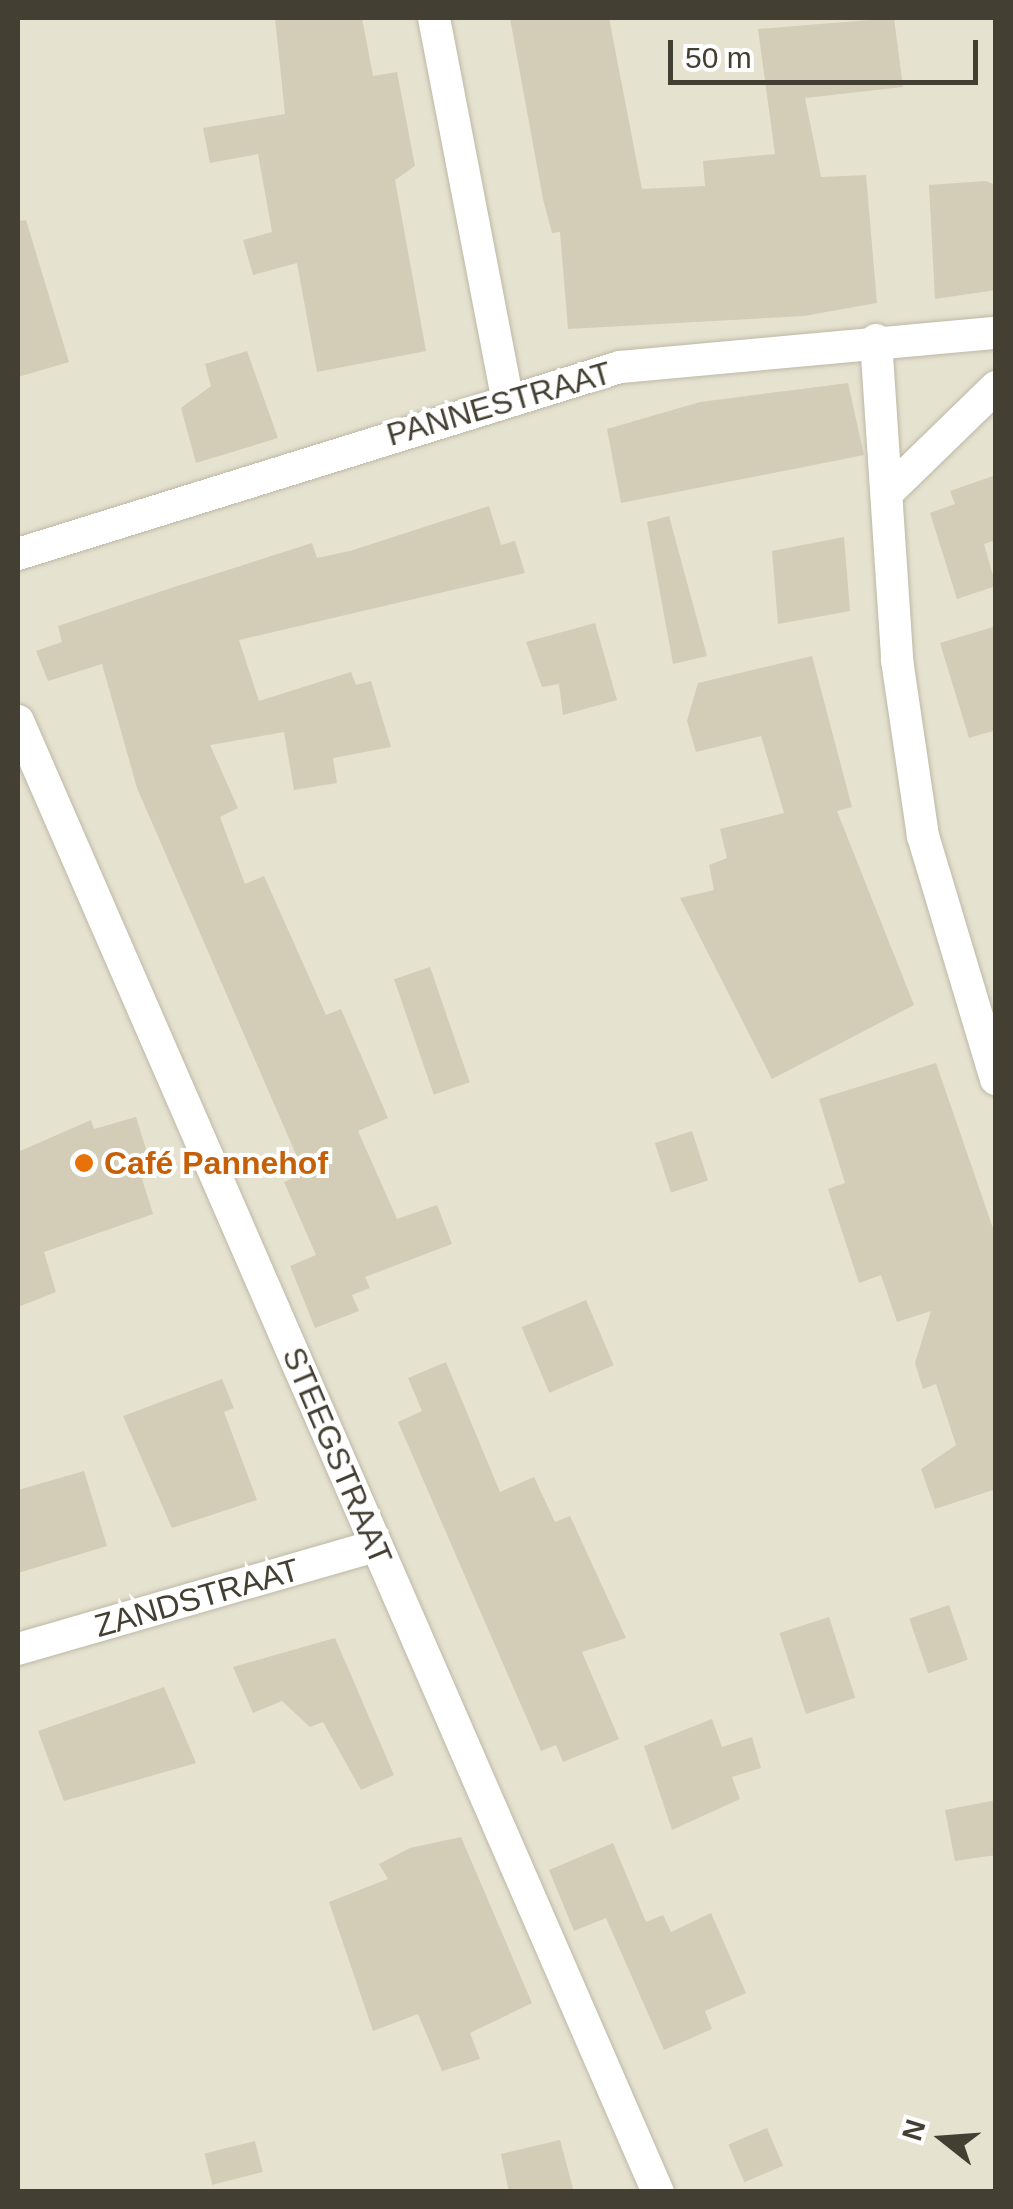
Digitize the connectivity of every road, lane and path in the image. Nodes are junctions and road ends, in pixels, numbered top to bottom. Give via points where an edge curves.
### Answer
1 (434, 18) edge
2 (996, 333) edge
3 (876, 340) junction
4 (996, 386) edge
5 (507, 397) junction
6 (890, 490) junction
7 (18, 554) edge
8 (18, 721) edge
9 (996, 1079) edge
10 (376, 1546) junction
11 (18, 1649) edge
12 (658, 2192) edge

1 - 5 street
2 - 3 street, PANNESTRAAT
3 - 5 street, PANNESTRAAT via 695,355
3 - 6 street
4 - 6 street
5 - 7 street, PANNESTRAAT
6 - 9 street via 897,660 923,836
8 - 10 street, STEEGSTRAAT
10 - 11 street, ZANDSTRAAT
10 - 12 street, STEEGSTRAAT

